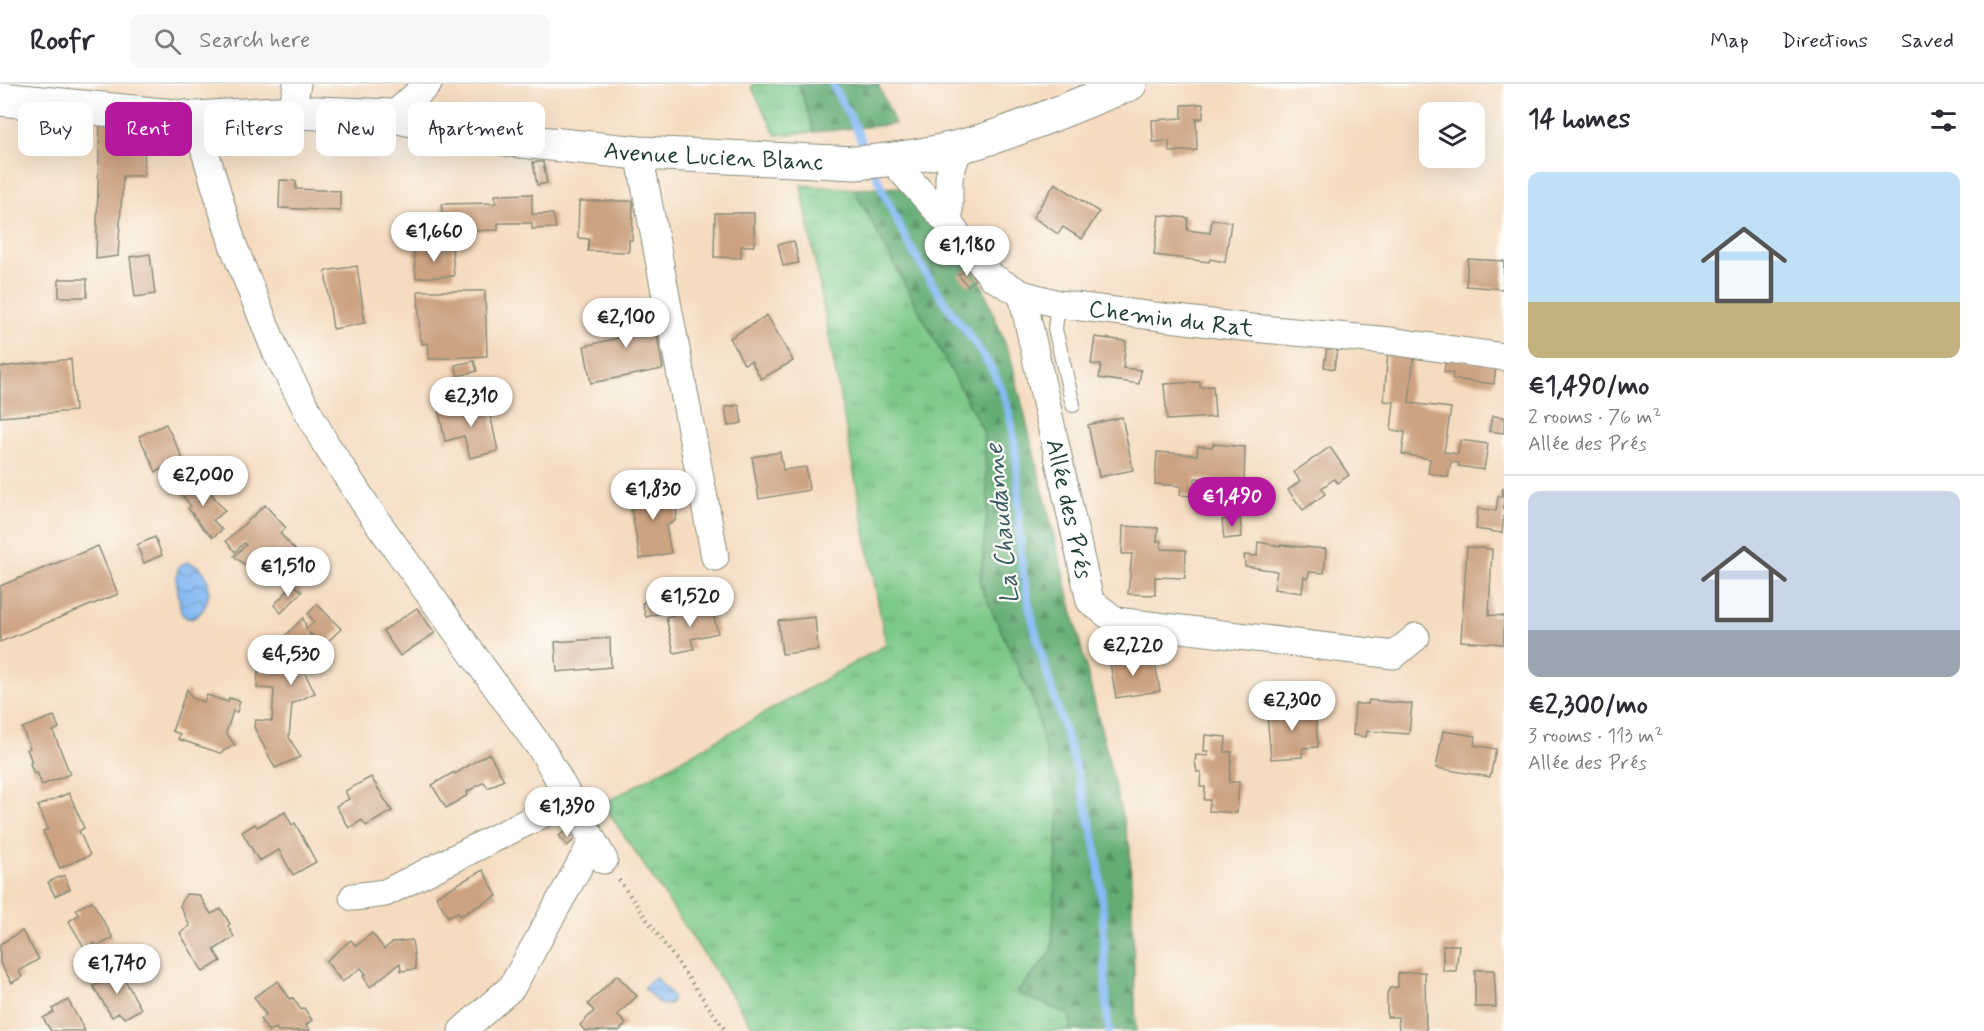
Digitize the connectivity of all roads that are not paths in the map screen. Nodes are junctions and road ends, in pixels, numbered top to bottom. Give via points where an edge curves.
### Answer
1 (428, 84) edge
2 (1130, 84) edge
3 (295, 98) edge
4 (0, 99) edge
5 (317, 102) edge
6 (396, 113) edge
7 (396, 117) edge
8 (195, 118) junction
9 (959, 147) junction
10 (639, 153) junction
11 (892, 160) junction
12 (950, 224) junction
13 (1022, 294) junction
14 (1058, 304) junction
15 (1504, 357) edge
16 (1073, 405) dead end
17 (715, 557) dead end
18 (1416, 636) dead end
19 (571, 800) junction
20 (353, 897) dead end
21 (462, 1031) edge

1 - 6 street
2 - 9 main road, Avenue Lucien Blanc
3 - 5 main road, Avenue Lucien Blanc
3 - 8 main road, Avenue Lucien Blanc
4 - 8 main road, Avenue Lucien Blanc
7 - 10 main road, Avenue Lucien Blanc via 511,140
8 - 19 street via 233,245 276,352 325,443 544,753
9 - 11 main road, Avenue Lucien Blanc
9 - 12 street via 949,177
10 - 11 main road, Avenue Lucien Blanc via 856,163
10 - 17 street
11 - 12 street, Chemin du Rat
12 - 13 street, Chemin du Rat via 992,278
13 - 14 street, Chemin du Rat
13 - 18 street, Allée des Prés via 1090,601 1116,621 1394,655
14 - 15 street, Chemin du Rat
14 - 16 lane via 1055,329
19 - 20 street via 385,892
19 - 21 street via 599,851 512,987

